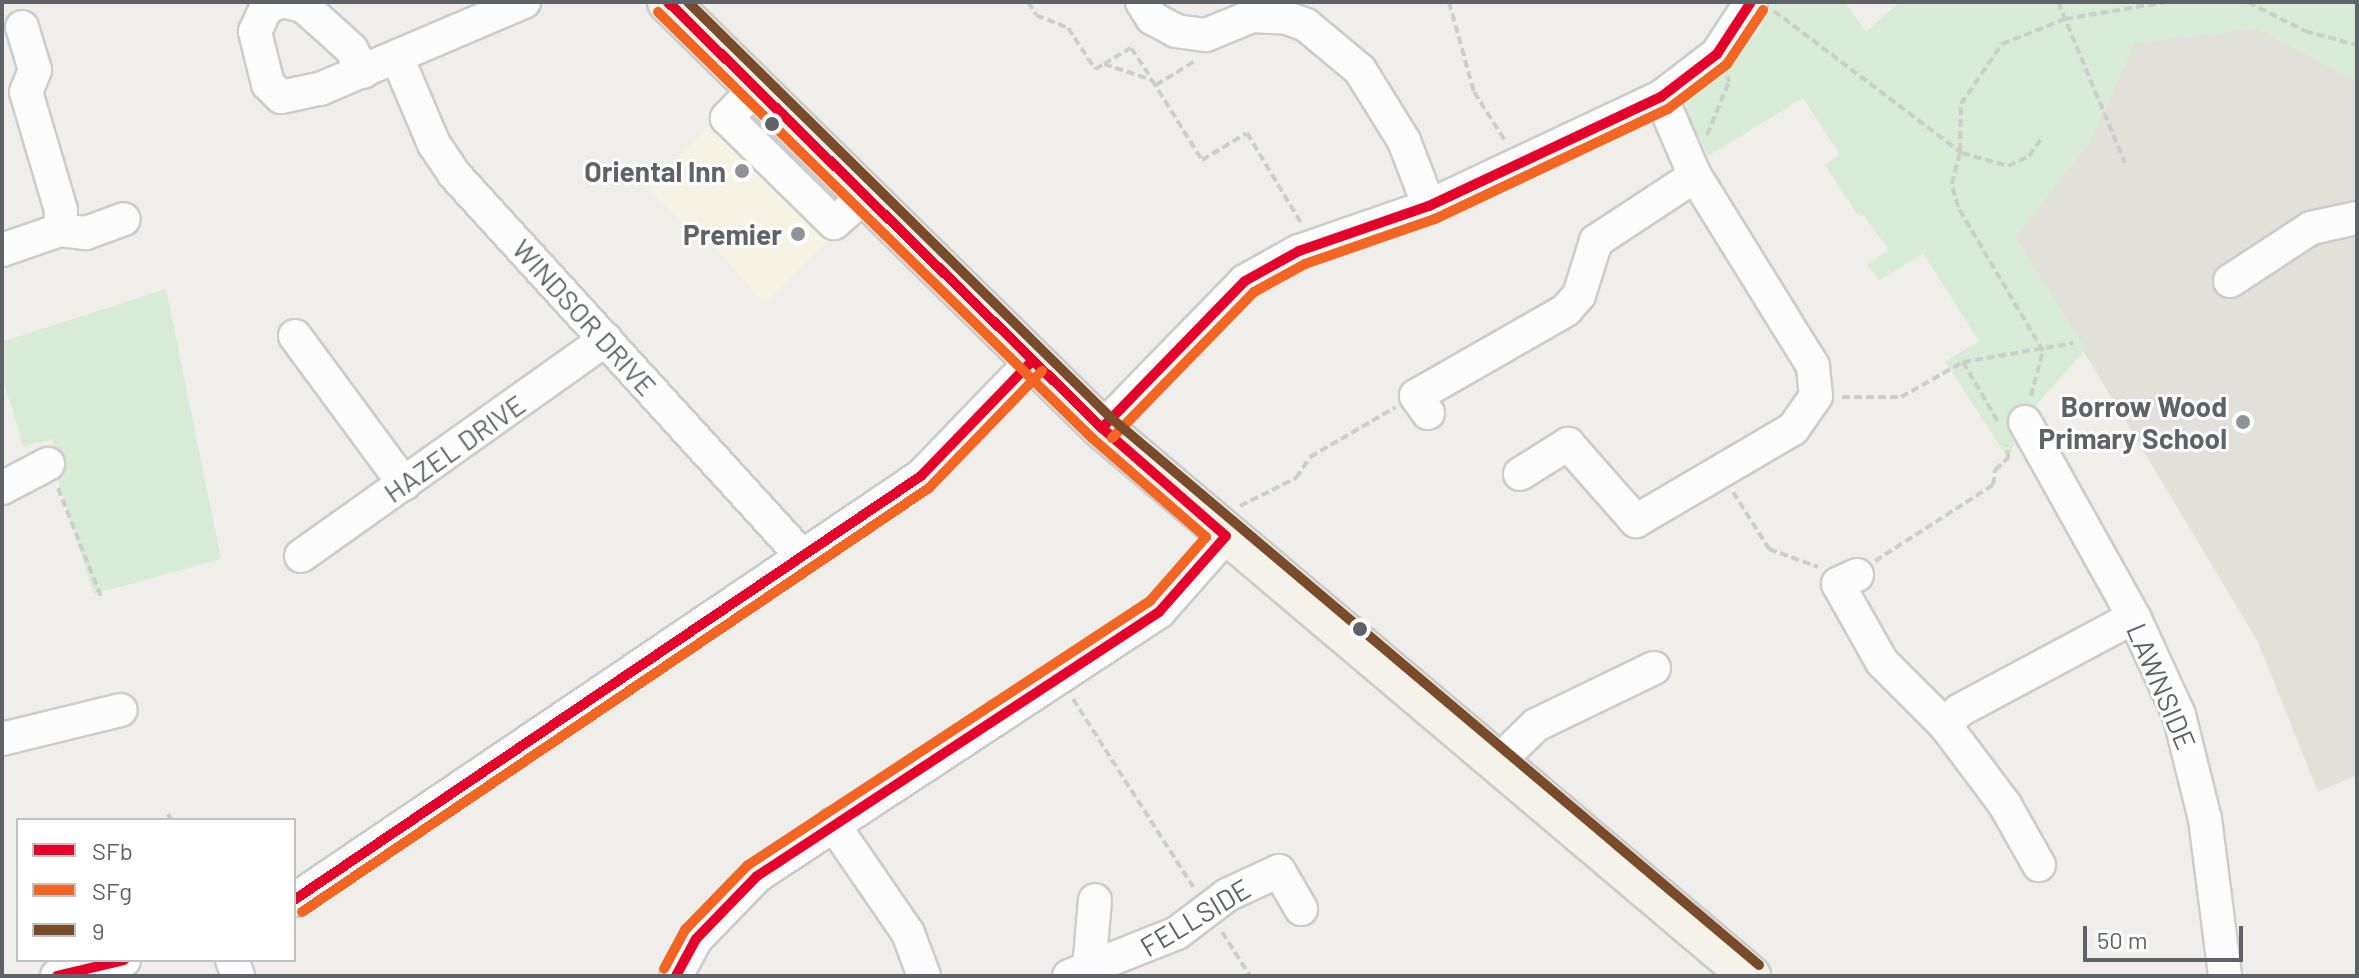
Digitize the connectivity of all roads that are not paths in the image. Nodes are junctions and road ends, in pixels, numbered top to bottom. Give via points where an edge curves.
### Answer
1 (283, 2) edge
2 (524, 2) edge
3 (668, 2) edge
4 (1142, 2) edge
5 (1751, 2) edge
6 (1248, 9) edge
7 (1290, 10) edge
8 (22, 27) dead end
9 (397, 57) junction
10 (364, 72) junction
11 (14, 94) edge
12 (1661, 97) junction
13 (1695, 176) junction
14 (1429, 206) junction
15 (2357, 218) edge
16 (124, 219) dead end
17 (60, 230) junction
18 (2, 250) edge
19 (2230, 281) dead end
20 (295, 336) dead end
21 (606, 339) junction
22 (1032, 361) junction
23 (1422, 404) road end
24 (1102, 428) junction
25 (2010, 429) road end
26 (48, 464) road end
27 (1520, 474) dead end
28 (404, 484) junction
29 (2, 488) edge
30 (1218, 529) junction
31 (301, 556) dead end
32 (803, 557) junction
33 (1847, 579) road end
34 (2134, 617) junction
35 (1655, 669) dead end
36 (121, 710) dead end
37 (1945, 725) junction
38 (2, 739) edge
39 (1497, 763) junction
40 (833, 824) junction
41 (2040, 849) dead end
42 (296, 899) edge
43 (1095, 900) dead end
44 (1301, 909) dead end
45 (116, 962) edge
46 (1079, 972) edge
47 (57, 976) edge
48 (676, 976) edge
49 (924, 976) edge
50 (1750, 976) edge
51 (2225, 976) edge

1 - 10 street via 303,6 351,49
1 - 10 street via 266,8 255,32 268,84 281,97
2 - 9 street
3 - 22 main road
4 - 6 street via 1152,18 1176,31 1206,35
5 - 12 street via 1717,54
6 - 7 street
7 - 14 street via 1360,70 1404,141
8 - 11 street via 35,70
9 - 10 street
9 - 21 street, WINDSOR DRIVE via 434,144 454,174
11 - 17 street via 61,210
12 - 13 street
12 - 14 street
13 - 23 street via 1596,241 1579,295 1566,310
13 - 27 street via 1813,366 1816,396 1793,429 1636,521 1568,444
14 - 24 street via 1315,245 1245,281
15 - 19 street via 2311,228
16 - 17 street via 86,233
17 - 18 street
20 - 28 street
21 - 28 street, HAZEL DRIVE
21 - 32 street, WINDSOR DRIVE
22 - 24 main road
22 - 32 street via 921,476
24 - 30 main road
25 - 34 street, LAWNSIDE
26 - 29 street
28 - 31 street, HAZEL DRIVE
30 - 39 main road
30 - 40 street via 1159,612
32 - 42 street
33 - 37 street via 1889,671
34 - 37 street via 1960,710
34 - 51 street, LAWNSIDE via 2169,690 2195,767
35 - 39 street via 1536,725
36 - 38 street
37 - 41 street
39 - 50 main road
40 - 48 street via 736,896 696,939
40 - 49 street via 908,933
43 - 46 street
44 - 46 street, FELLSIDE via 1279,871 1177,933
45 - 47 street

